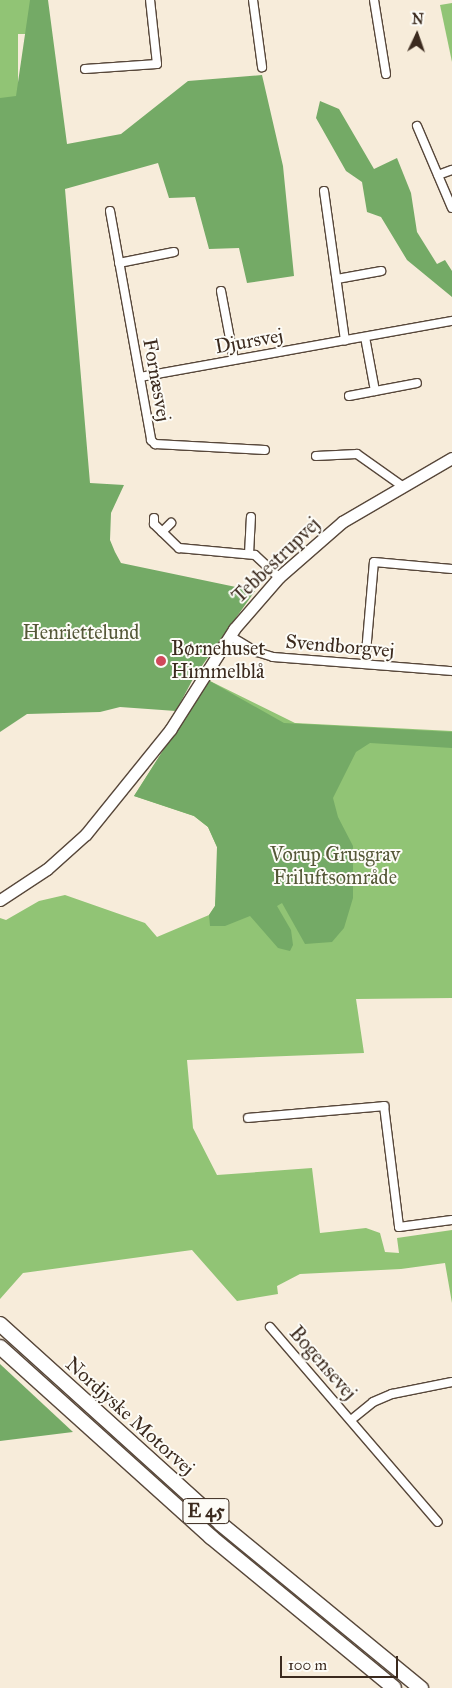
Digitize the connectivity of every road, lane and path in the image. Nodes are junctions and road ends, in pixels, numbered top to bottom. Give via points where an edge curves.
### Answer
1 (150, 0) edge
2 (253, 0) edge
3 (374, 0) edge
4 (262, 67) dead end
5 (85, 69) dead end
6 (386, 74) dead end
7 (417, 126) dead end
8 (452, 170) edge
9 (438, 175) junction
10 (324, 191) dead end
11 (452, 208) edge
12 (110, 211) dead end
13 (174, 252) dead end
14 (119, 263) junction
15 (381, 271) dead end
16 (337, 279) junction
17 (221, 291) dead end
18 (452, 321) edge
19 (365, 337) junction
20 (345, 341) junction
21 (234, 360) junction
22 (140, 377) junction
23 (417, 383) dead end
24 (375, 391) junction
25 (349, 396) dead end
26 (265, 450) dead end
27 (316, 456) dead end
28 (452, 458) edge
29 (402, 486) junction
30 (251, 517) dead end
31 (154, 518) dead end
32 (171, 523) dead end
33 (162, 532) junction
34 (249, 554) junction
35 (452, 569) edge
36 (279, 577) junction
37 (230, 636) junction
38 (365, 664) junction
39 (452, 671) edge
40 (0, 900) edge
41 (248, 1118) dead end
42 (452, 1220) edge
43 (0, 1324) edge
44 (270, 1327) dead end
45 (0, 1347) edge
46 (452, 1382) edge
47 (351, 1420) junction
48 (438, 1522) dead end
49 (394, 1688) edge
50 (421, 1688) edge

1 - 5 street via 157,64
2 - 4 street
3 - 6 street
7 - 9 street
8 - 9 street
9 - 11 street
10 - 16 street
12 - 14 street, Fornæsvej
13 - 14 street
14 - 22 street, Fornæsvej
15 - 16 street
16 - 20 street
17 - 21 street
18 - 19 street, Djursvej
19 - 20 street, Djursvej
19 - 24 street
20 - 21 street, Djursvej
21 - 22 street, Djursvej
22 - 26 street, Fornæsvej via 155,444
23 - 24 street
24 - 25 street
27 - 29 street via 357,454
28 - 29 street, Tebbestrupvej
29 - 36 street, Tebbestrupvej via 342,522
30 - 34 street
31 - 33 street via 154,524
32 - 33 street
33 - 34 street via 179,548
34 - 36 street via 255,555
35 - 38 street via 374,562
36 - 37 street, Tebbestrupvej
37 - 38 street, Svendborgvej via 257,652 273,657
37 - 40 street, Tebbestrupvej via 170,730 86,834 47,869
38 - 39 street, Svendborgvej
41 - 42 street via 384,1106 400,1227
43 - 50 highway, Nordjyske Motorvej / E 45 via 221,1524
44 - 47 street, Bogensevej
45 - 49 highway, Nordjyske Motorvej / E 45 via 211,1537
46 - 47 street, Bogensevej via 392,1394 373,1402
47 - 48 street, Bogensevej

